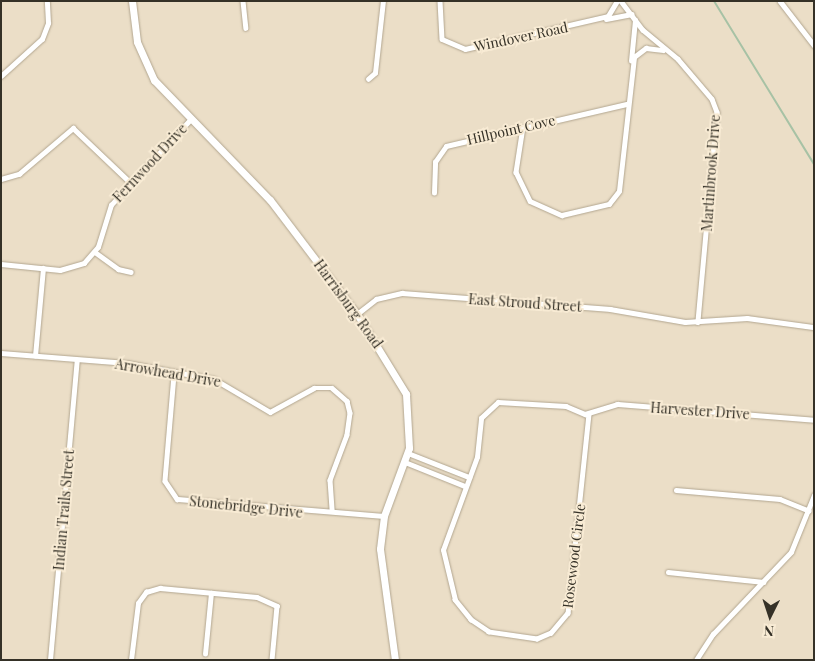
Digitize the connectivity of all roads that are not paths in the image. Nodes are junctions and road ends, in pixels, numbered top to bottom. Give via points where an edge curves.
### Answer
1 (47, 1) edge
2 (132, 1) edge
3 (242, 1) edge
4 (383, 1) edge
5 (440, 1) edge
6 (616, 1) edge
7 (622, 1) edge
8 (780, 1) edge
9 (632, 14) junction
10 (635, 20) junction
11 (581, 24) junction
12 (246, 28) dead end
13 (814, 44) edge
14 (668, 53) junction
15 (631, 70) junction
16 (1, 76) edge
17 (368, 79) dead end
18 (627, 104) junction
19 (189, 121) junction
20 (523, 127) junction
21 (1, 179) edge
22 (131, 183) junction
23 (434, 193) dead end
24 (96, 252) junction
25 (1, 264) edge
26 (43, 268) junction
27 (131, 272) dead end
28 (357, 314) junction
29 (698, 322) junction
30 (814, 327) edge
31 (1, 353) edge
32 (35, 356) junction
33 (77, 360) junction
34 (174, 375) junction
35 (589, 414) junction
36 (814, 420) edge
37 (408, 453) junction
38 (405, 462) junction
39 (469, 477) junction
40 (465, 486) junction
41 (676, 490) dead end
42 (814, 494) edge
43 (332, 511) junction
44 (809, 511) junction
45 (384, 516) junction
46 (668, 572) dead end
47 (763, 582) junction
48 (211, 593) junction
49 (205, 654) dead end
50 (50, 660) edge
51 (131, 660) edge
52 (272, 660) edge
53 (395, 660) edge
54 (696, 660) edge

1 - 16 street via 48,23 42,39
2 - 19 main road, Harrisburg Road via 137,42 147,67
3 - 12 street
4 - 17 street via 375,73
5 - 11 street, Windover Road via 440,34 458,48
6 - 11 street, Windover Road via 610,16
7 - 9 street, Martinbrook Drive
8 - 13 street
9 - 10 street, Martinbrook Drive
9 - 11 street, Windover Road
10 - 14 street, Martinbrook Drive
10 - 15 street
14 - 15 street via 646,48 634,57
14 - 29 street, Martinbrook Drive via 712,99 717,114
15 - 18 street
18 - 20 street, Hillpoint Cove
18 - 20 street via 616,197 607,205 568,214 543,210 521,188 516,169
19 - 22 street, Fernwood Drive
19 - 28 main road, Harrisburg Road via 256,183
20 - 23 street, Hillpoint Cove via 446,146 435,162
21 - 22 street via 19,174 73,128
22 - 24 street, Fernwood Drive via 111,205
24 - 26 street via 71,269
24 - 27 street via 118,269
25 - 26 street
26 - 32 street
28 - 29 street, East Stroud Street via 376,299 402,293 610,309 643,318
28 - 37 main road, Harrisburg Road via 406,394 412,425
29 - 30 street, East Stroud Street via 759,319
31 - 32 street, Arrowhead Drive
32 - 33 street, Arrowhead Drive
33 - 34 street, Arrowhead Drive via 127,364
33 - 50 street, Indian Trails Street
34 - 43 street, Stonebridge Drive via 165,481 172,495 183,501 277,511
34 - 43 street, Arrowhead Drive via 222,382 270,412 316,387 339,391 350,413 348,435 330,480
35 - 36 street, Harvester Drive via 617,404
35 - 39 street, Rosewood Circle via 566,406 498,402 481,418 478,454
35 - 40 street, Rosewood Circle via 572,603 566,618 545,636 521,640 490,632 471,620 455,600 445,571 444,545
37 - 38 main road, Harrisburg Road
37 - 39 street
38 - 40 street
38 - 45 main road, Harrisburg Road
39 - 40 street, Rosewood Circle
41 - 44 street via 780,499
42 - 44 street
43 - 45 street, Stonebridge Drive
44 - 47 street via 791,552
45 - 53 main road, Harrisburg Road via 380,566
46 - 47 street
47 - 54 street via 709,639
48 - 49 street
48 - 51 street via 160,588 146,592 136,609
48 - 52 street via 257,597 277,606

